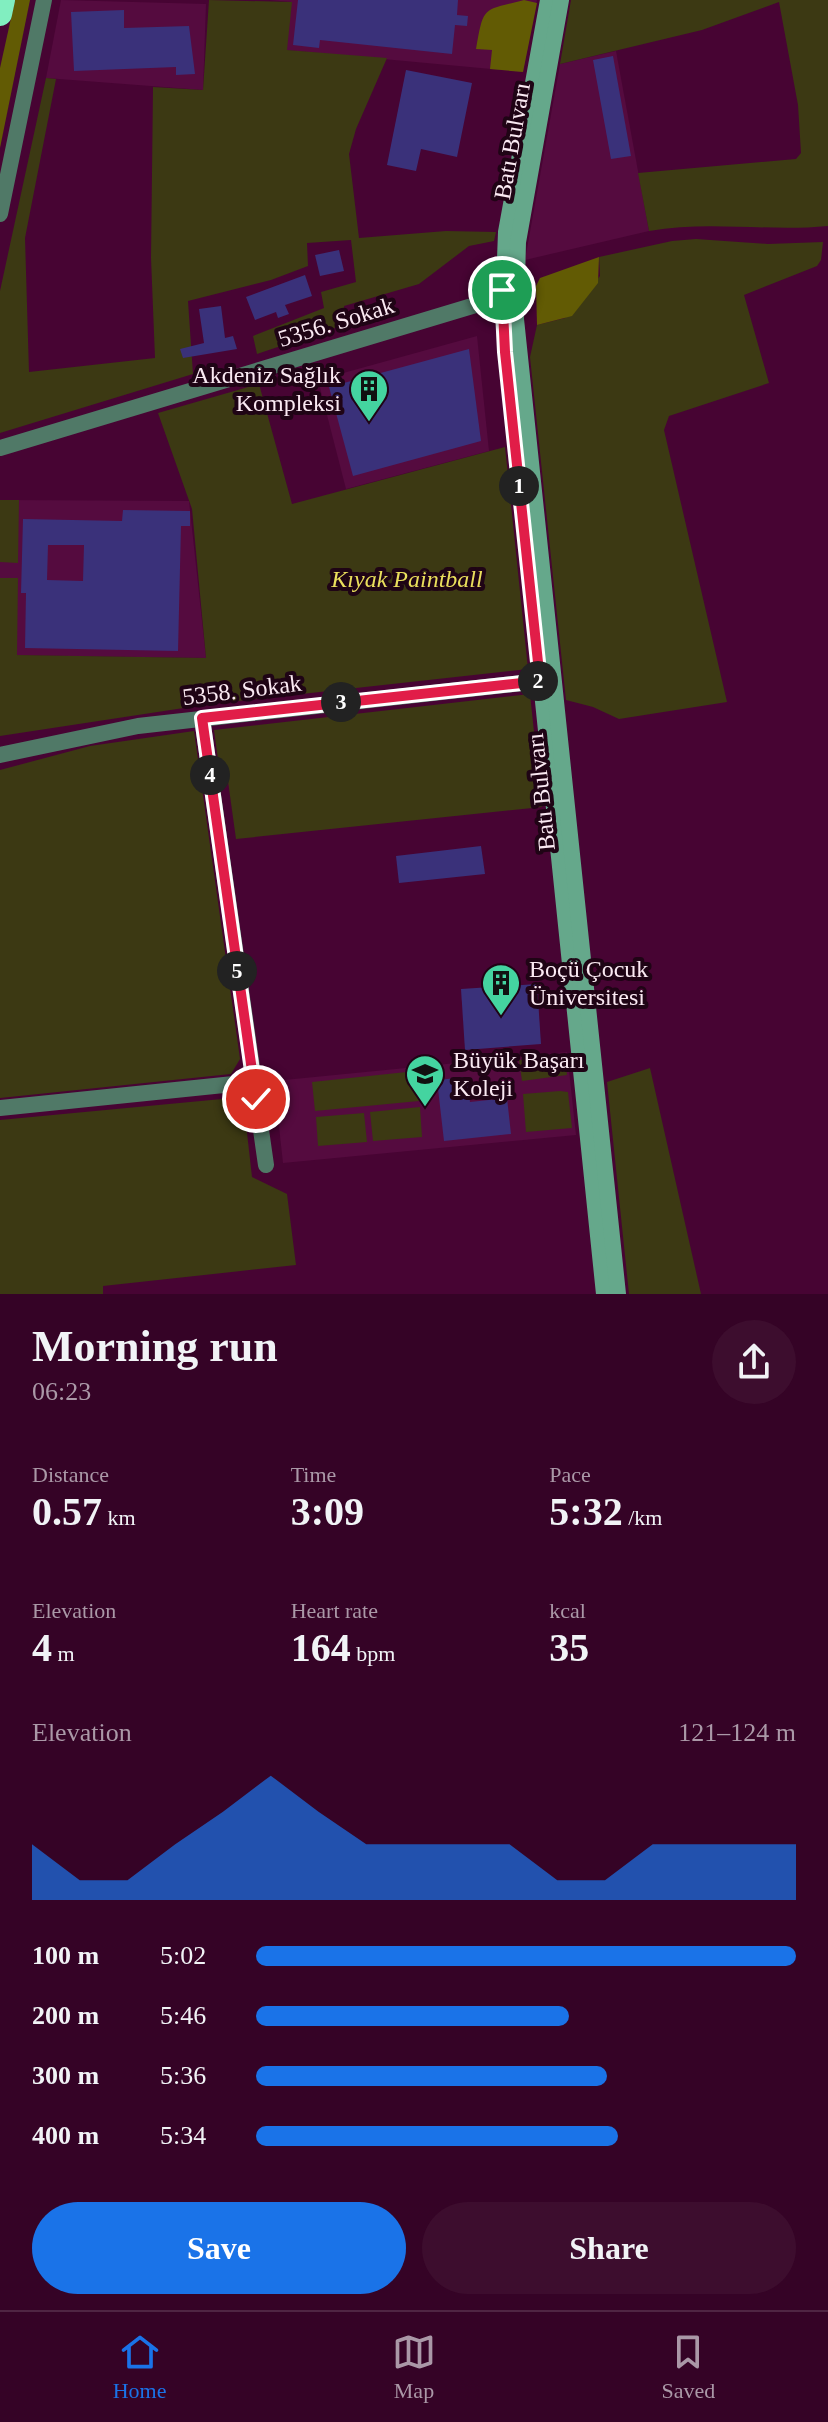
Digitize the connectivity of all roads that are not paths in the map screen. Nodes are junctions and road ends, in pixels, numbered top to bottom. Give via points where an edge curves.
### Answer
1 (3, 0) edge
2 (44, 0) edge
3 (548, 0) edge
4 (561, 0) edge
5 (0, 14) edge
6 (0, 214) edge
7 (502, 297) junction
8 (0, 448) edge
9 (540, 681) junction
10 (202, 718) junction
11 (0, 755) edge
12 (253, 1082) junction
13 (0, 1108) edge
14 (266, 1165) dead end
15 (604, 1294) edge
16 (618, 1294) edge

1 - 5 highway
2 - 6 street
3 - 7 street, Batı Bulvarı via 506,232
4 - 16 street, Batı Bulvarı via 514,283
7 - 8 street, 5356. Sokak
7 - 9 street, Batı Bulvarı
9 - 10 street, 5358. Sokak
9 - 15 street, Batı Bulvarı
10 - 11 street, 5358. Sokak via 92,734
10 - 12 street
12 - 13 street
12 - 14 street

